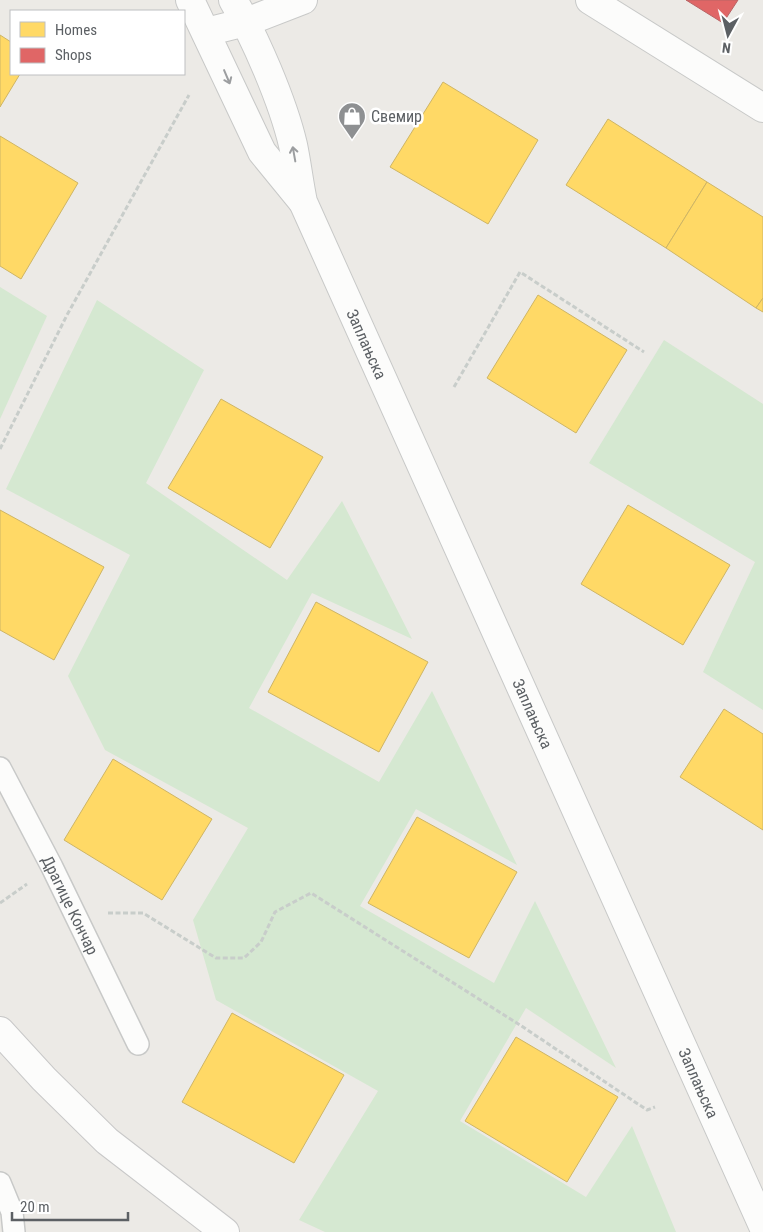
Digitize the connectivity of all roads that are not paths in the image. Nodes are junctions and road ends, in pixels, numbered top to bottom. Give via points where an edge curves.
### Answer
1 (191, 0) edge
2 (303, 0) edge
3 (590, 0) edge
4 (239, 11) edge
5 (206, 32) junction
6 (763, 108) edge
7 (303, 202) junction
8 (0, 768) edge
9 (0, 1031) edge
10 (138, 1044) dead end
11 (0, 1183) edge
12 (763, 1226) edge
13 (14, 1232) edge
14 (225, 1232) edge

1 - 5 street, Заплањска
2 - 4 street
3 - 6 street
4 - 5 street
7 -> 4 street, Заплањска via 292,144 279,103
5 -> 7 street, Заплањска via 262,152
7 - 12 street, Заплањска
8 - 10 lane, Драгице Кончар
9 - 14 street via 44,1080 107,1141
11 - 13 lane via 12,1212

